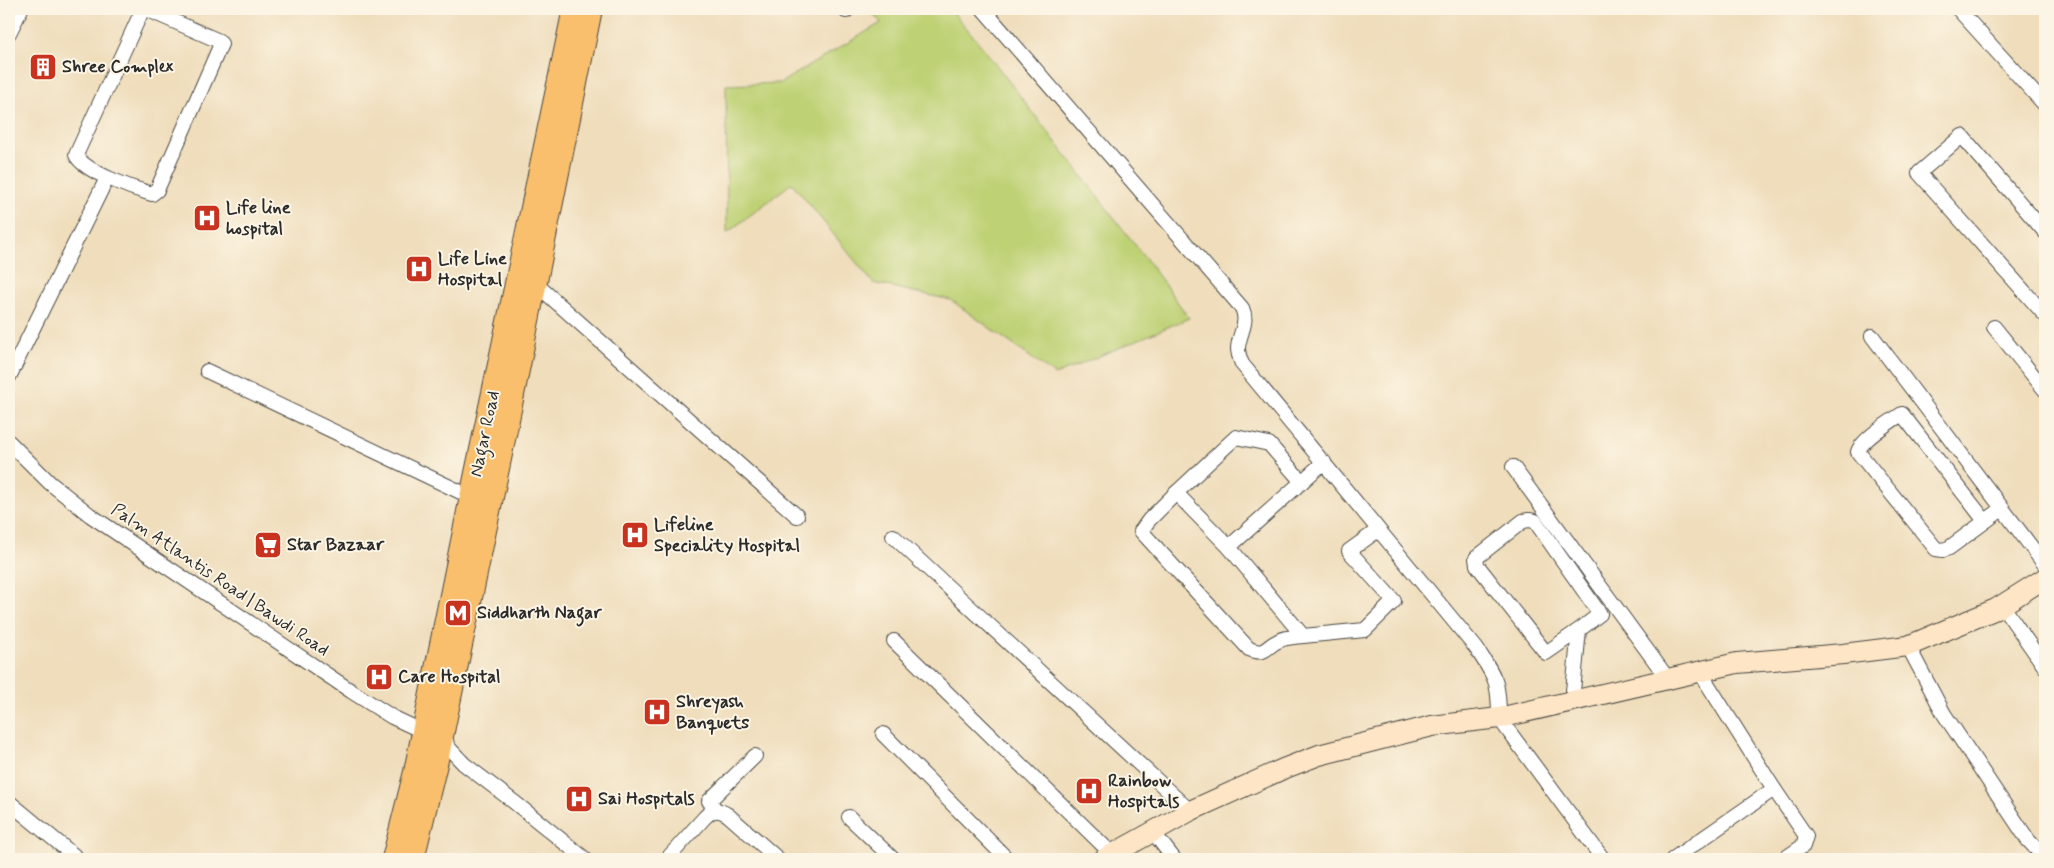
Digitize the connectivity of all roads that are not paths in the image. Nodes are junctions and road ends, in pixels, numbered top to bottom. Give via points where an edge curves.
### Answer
1 (21, 9) edge
2 (574, 9) edge
3 (591, 9) edge
4 (984, 9) edge
5 (1958, 9) edge
6 (9, 33) edge
7 (2045, 105) edge
8 (107, 178) junction
9 (2045, 232) edge
10 (536, 284) junction
11 (2045, 315) edge
12 (1994, 327) dead end
13 (1872, 336) dead end
14 (207, 371) dead end
15 (9, 377) edge
16 (2045, 390) edge
17 (1921, 400) junction
18 (1902, 414) junction
19 (9, 442) edge
20 (1954, 444) junction
21 (1936, 458) junction
22 (1324, 462) junction
23 (1513, 467) dead end
24 (1302, 482) junction
25 (1176, 493) junction
26 (471, 497) junction
27 (2002, 508) junction
28 (797, 516) dead end
29 (1986, 521) junction
30 (1378, 530) junction
31 (474, 534) junction
32 (893, 536) dead end
33 (1228, 547) junction
34 (2045, 565) edge
35 (2045, 578) edge
36 (2002, 606) junction
37 (1579, 630) junction
38 (1303, 636) junction
39 (894, 641) dead end
40 (1908, 646) junction
41 (2045, 667) edge
42 (1700, 672) junction
43 (1668, 679) junction
44 (1572, 701) junction
45 (1498, 718) junction
46 (434, 728) junction
47 (883, 734) dead end
48 (755, 756) dead end
49 (1774, 790) junction
50 (9, 802) edge
51 (716, 810) junction
52 (1190, 811) junction
53 (849, 817) dead end
54 (1153, 832) junction
55 (1108, 857) edge
56 (2045, 858) edge
57 (78, 859) edge
58 (393, 859) edge
59 (413, 859) edge
60 (584, 859) edge
61 (667, 859) edge
62 (778, 859) edge
63 (893, 859) edge
64 (1007, 859) edge
65 (1174, 859) edge
66 (1603, 859) edge
67 (1673, 859) edge
68 (1784, 859) edge

1 - 6 street
2 - 26 highway, Nagar Road
3 - 10 highway, Nagar Road
4 - 22 street via 1242,308 1245,324 1238,350 1242,364
5 - 7 street
8 - 8 street via 80,161 77,152 141,13 146,9 219,41 221,44 155,193 135,190
8 - 15 street
9 - 11 street via 1962,136 1919,174
10 - 28 street
10 - 31 highway, Nagar Road
12 - 16 street
13 - 17 street
14 - 26 street
17 - 18 street
17 - 20 street
18 - 21 street
18 - 29 street via 1868,439 1858,452 1936,549 1949,548
19 - 46 street, Palm Atlantis Road | Bawdi Road via 50,483 90,516 351,691 392,716
20 - 21 street
20 - 27 street
21 - 29 street
22 - 24 street
22 - 30 street
23 - 43 street
24 - 25 street via 1270,444 1236,437
24 - 33 street
25 - 33 street
25 - 38 street via 1141,531 1159,553 1249,649 1258,653 1279,640
26 - 31 highway, Nagar Road
27 - 29 street
27 - 34 street
30 - 38 street via 1350,551 1394,601 1365,630
30 - 45 street via 1476,648 1495,676 1499,696
31 - 46 highway, Nagar Road
32 - 52 street
33 - 38 street
35 - 36 main road
36 - 40 main road
36 - 41 street
37 - 37 street via 1600,614 1534,521 1523,521 1476,558 1477,565 1546,653
37 - 44 street
39 - 55 street
40 - 42 main road via 1737,663
40 - 56 street via 1944,714 2028,840
42 - 43 main road
42 - 49 street
43 - 44 main road
44 - 45 main road
45 - 52 main road via 1432,726 1319,755
45 - 66 street
46 - 58 highway, Nagar Road
46 - 59 highway, Nagar Road
46 - 60 street via 464,764
47 - 64 street
48 - 51 street via 709,800
49 - 67 street
49 - 68 street via 1806,836 1803,846
50 - 57 street
51 - 61 street via 705,817
51 - 62 street via 722,810
52 - 54 main road
53 - 63 street
54 - 55 main road
54 - 65 street

